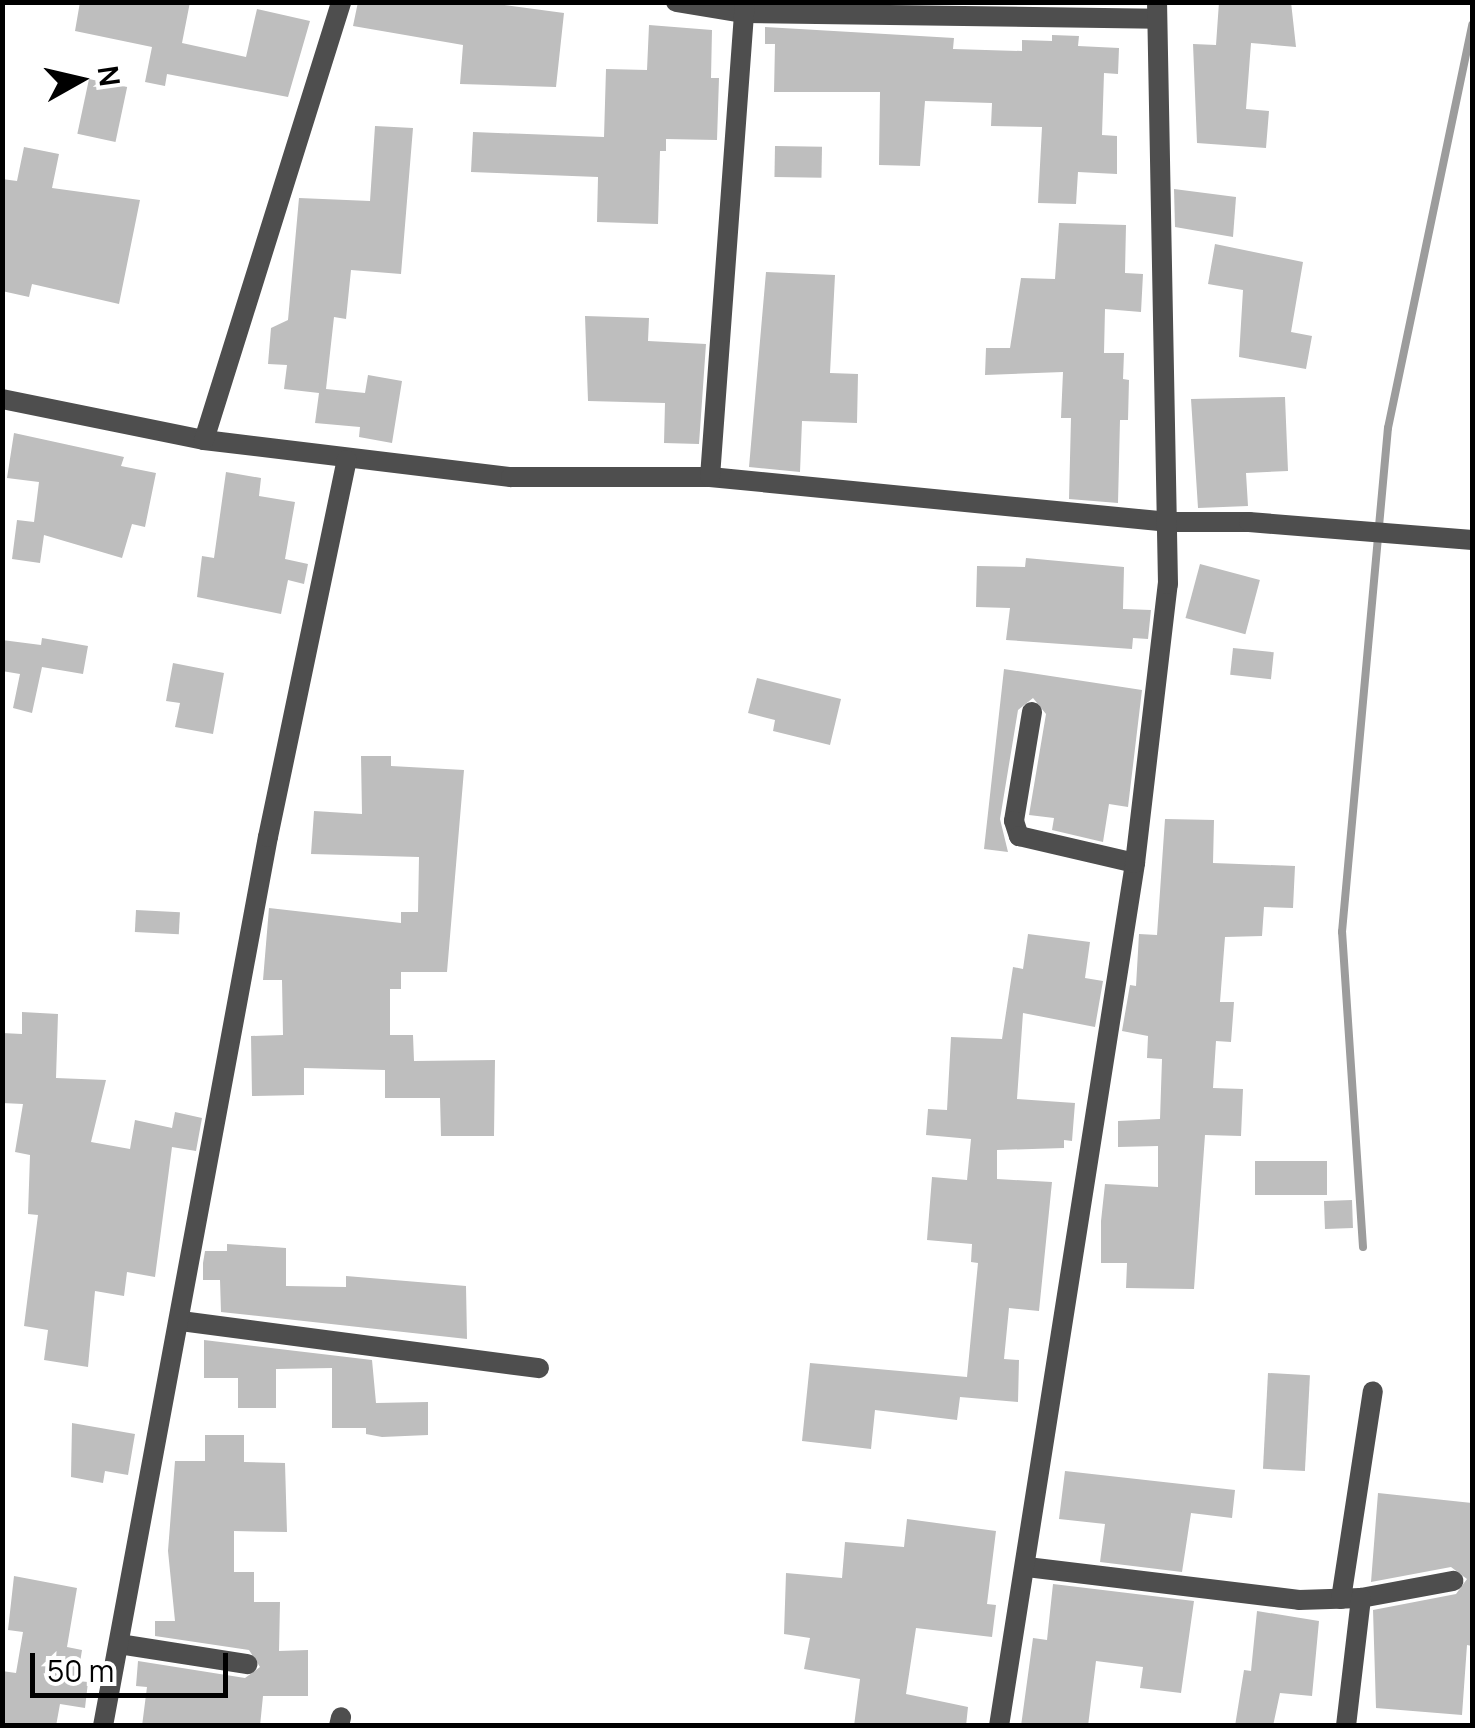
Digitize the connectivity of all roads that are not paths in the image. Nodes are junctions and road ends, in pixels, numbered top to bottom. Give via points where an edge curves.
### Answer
1 (341, 2) edge
2 (676, 2) edge
3 (744, 8) edge
4 (1156, 10) edge
5 (2, 399) edge
6 (204, 440) junction
7 (347, 460) junction
8 (710, 477) junction
9 (1167, 522) junction
10 (1472, 540) edge
11 (1032, 712) dead end
12 (1135, 864) junction
13 (181, 1321) junction
14 (539, 1368) dead end
15 (1373, 1391) dead end
16 (1027, 1568) junction
17 (1453, 1581) dead end
18 (1351, 1599) junction
19 (119, 1644) junction
20 (247, 1664) dead end
21 (103, 1726) edge
22 (1000, 1726) edge
23 (1346, 1726) edge

1 - 6 street
2 - 3 street
3 - 4 street
3 - 8 street
4 - 9 street
5 - 6 street
6 - 7 street
7 - 8 street via 511,476
7 - 13 street via 268,837
8 - 9 street
9 - 10 street
9 - 12 street via 1168,584
11 - 12 street via 1014,821 1020,836
12 - 16 street
13 - 14 street
13 - 19 street
15 - 18 street
16 - 18 street via 1300,1600
16 - 22 street
17 - 18 street
18 - 23 street
19 - 20 street
19 - 21 street

